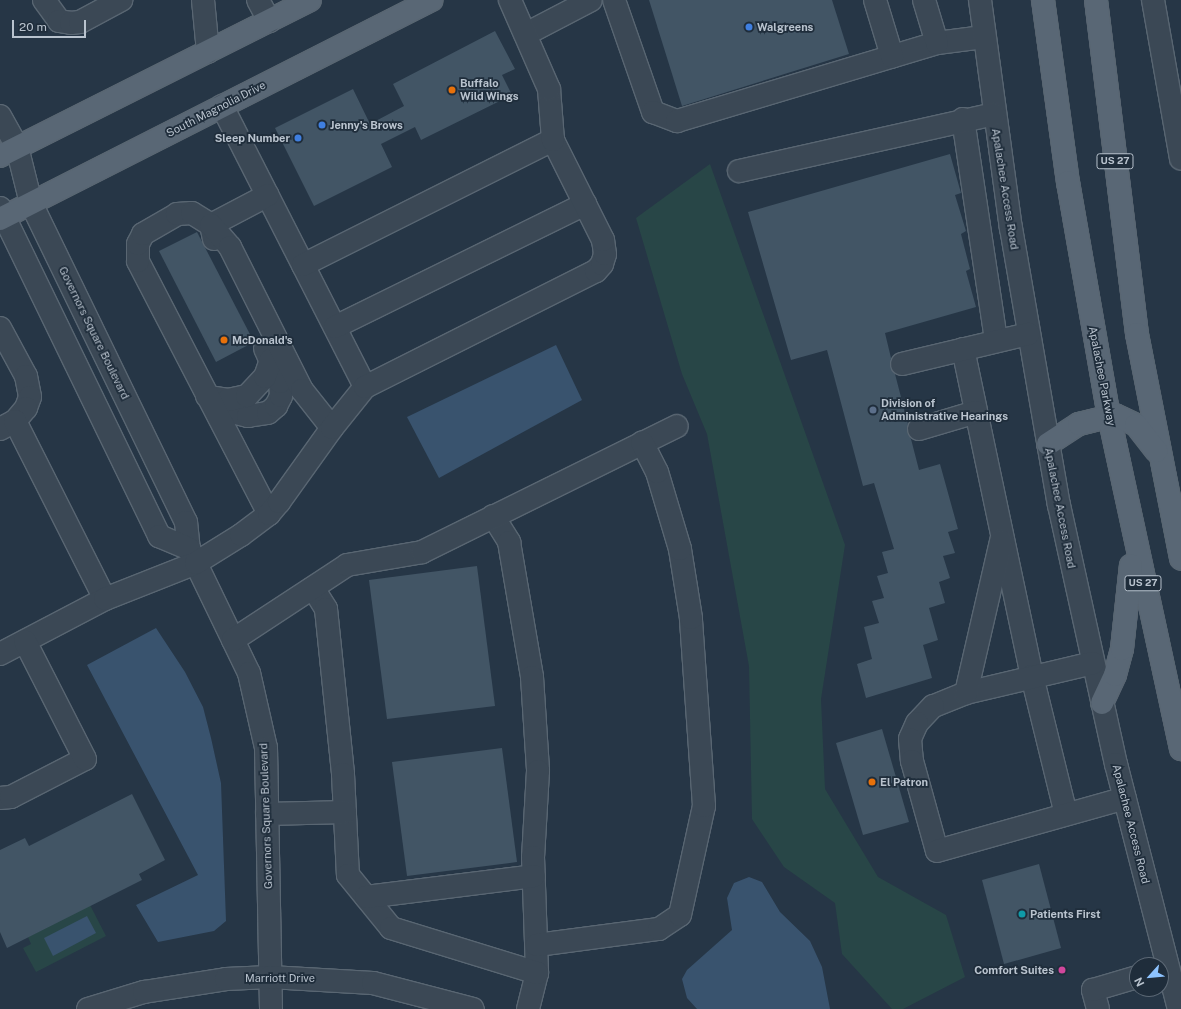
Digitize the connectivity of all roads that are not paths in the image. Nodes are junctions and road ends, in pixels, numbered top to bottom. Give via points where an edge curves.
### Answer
1 (44, 0) edge
2 (121, 0) edge
3 (203, 0) edge
4 (258, 0) edge
5 (310, 0) edge
6 (432, 0) edge
7 (510, 0) edge
8 (592, 0) edge
9 (614, 0) edge
10 (875, 0) edge
11 (924, 0) edge
12 (980, 0) edge
13 (1043, 0) edge
14 (1096, 0) edge
15 (1153, 0) edge
16 (269, 21) junction
17 (526, 34) junction
18 (984, 37) junction
19 (937, 43) junction
20 (208, 52) junction
21 (892, 56) junction
22 (222, 106) junction
23 (994, 114) junction
24 (0, 116) edge
25 (963, 119) junction
26 (553, 140) junction
27 (9, 152) edge
28 (1181, 159) edge
29 (739, 171) dead end
30 (268, 196) junction
31 (31, 203) junction
32 (585, 204) junction
33 (2, 214) edge
34 (211, 225) junction
35 (303, 265) junction
36 (335, 327) junction
37 (0, 328) edge
38 (1028, 334) junction
39 (996, 341) junction
40 (963, 349) junction
41 (902, 364) dead end
42 (365, 387) junction
43 (302, 390) junction
44 (207, 396) junction
45 (976, 412) junction
46 (1109, 416) junction
47 (7, 425) edge
48 (222, 425) junction
49 (677, 426) dead end
50 (332, 428) junction
51 (919, 429) dead end
52 (642, 443) junction
53 (1048, 444) junction
54 (1160, 457) junction
55 (269, 514) junction
56 (493, 516) junction
57 (1130, 522) junction
58 (1002, 534) junction
59 (192, 556) junction
60 (1181, 559) edge
61 (313, 588) junction
62 (105, 599) junction
63 (234, 640) junction
64 (25, 641) junction
65 (0, 654) edge
66 (1093, 663) junction
67 (1032, 676) junction
68 (966, 693) junction
69 (1102, 703) junction
70 (1181, 749) edge
71 (1125, 798) junction
72 (4, 802) edge
73 (345, 812) junction
74 (267, 814) junction
75 (1066, 814) junction
76 (534, 876) junction
77 (366, 897) junction
78 (537, 945) junction
79 (1161, 957) edge
80 (537, 973) junction
81 (270, 977) junction
82 (1129, 979) edge
83 (1169, 982) edge
84 (88, 1009) edge
85 (271, 1009) edge
86 (472, 1009) edge
87 (528, 1009) edge
88 (1098, 1009) edge
89 (1179, 1009) edge

1 - 2 street via 59,21 80,22
3 - 20 street
4 - 16 street
5 - 16 main road
6 - 22 main road, South Magnolia Drive
7 - 17 street
8 - 17 street
9 - 21 street via 653,112 678,121
10 - 21 street
11 - 19 street
12 - 18 street, Apalachee Access Road
13 - 46 main road, Apalachee Parkway / US 27 via 1068,182
14 - 54 main road, US 27 via 1129,275
15 - 28 street
16 - 20 main road
17 - 26 street via 549,89
18 - 19 street
18 - 23 street, Apalachee Access Road
19 - 21 street
20 - 27 main road
22 - 30 street
22 - 31 main road, South Magnolia Drive
23 - 25 street
23 - 38 street, Apalachee Access Road
24 - 27 street, Governors Square Boulevard
25 - 29 street
25 - 39 street
26 - 32 street
26 - 35 street
27 - 31 street, Governors Square Boulevard
30 - 34 street
30 - 35 street
31 - 33 main road, South Magnolia Drive
31 - 59 street, Governors Square Boulevard via 186,522
32 - 36 street
32 - 42 street via 603,240 605,254 596,271
33 - 59 street via 159,536
34 - 43 street via 230,247
34 - 44 street via 192,213 178,214 143,234 138,244 138,261
34 - 44 street via 218,255 271,360 280,382 281,396 268,413 248,416 224,410
35 - 36 street
36 - 42 street
37 - 47 street via 26,376 30,397 26,408
38 - 39 street
38 - 53 street, Apalachee Access Road
39 - 40 street
40 - 41 street
40 - 45 street
42 - 50 street
43 - 48 street via 288,410 270,425 244,430
43 - 50 street
44 - 48 street
45 - 51 street
45 - 58 street
46 - 53 main road via 1079,424
46 - 54 main road via 1122,417 1136,425
46 - 57 main road, Apalachee Parkway / US 27
47 - 62 street
48 - 55 street
49 - 52 street
50 - 55 street
52 - 56 street
52 - 78 street via 656,472 680,549 691,618 704,806 680,915 658,929
53 - 66 street, Apalachee Access Road
54 - 60 main road, US 27
55 - 59 street via 241,535
56 - 61 street via 422,552 348,565
56 - 76 street via 509,542 532,677 538,771
57 - 69 main road via 1131,586 1125,635 1115,675
57 - 70 main road, Apalachee Parkway / US 27
58 - 67 street
58 - 68 street
59 - 62 street
59 - 63 street, Governors Square Boulevard
61 - 63 street
61 - 73 street via 326,609
62 - 64 street
63 - 74 street, Governors Square Boulevard via 249,673 266,748
64 - 65 street
64 - 72 street via 85,759
66 - 67 street
66 - 69 street, Apalachee Access Road
67 - 68 street
67 - 75 street
68 - 75 street via 933,706 917,722 910,739 912,761 937,851
69 - 71 street, Apalachee Access Road
71 - 75 street
71 - 79 street, Apalachee Access Road
73 - 74 street
73 - 77 street via 348,875
74 - 81 street, Governors Square Boulevard
76 - 77 street
76 - 78 street
77 - 80 street via 391,928
78 - 80 street
80 - 87 street
81 - 84 street, Marriott Drive via 226,979 144,992
81 - 85 street, Governors Square Boulevard
81 - 86 street, Marriott Drive via 373,984
82 - 88 street via 1093,990
83 - 89 street, Apalachee Access Road

